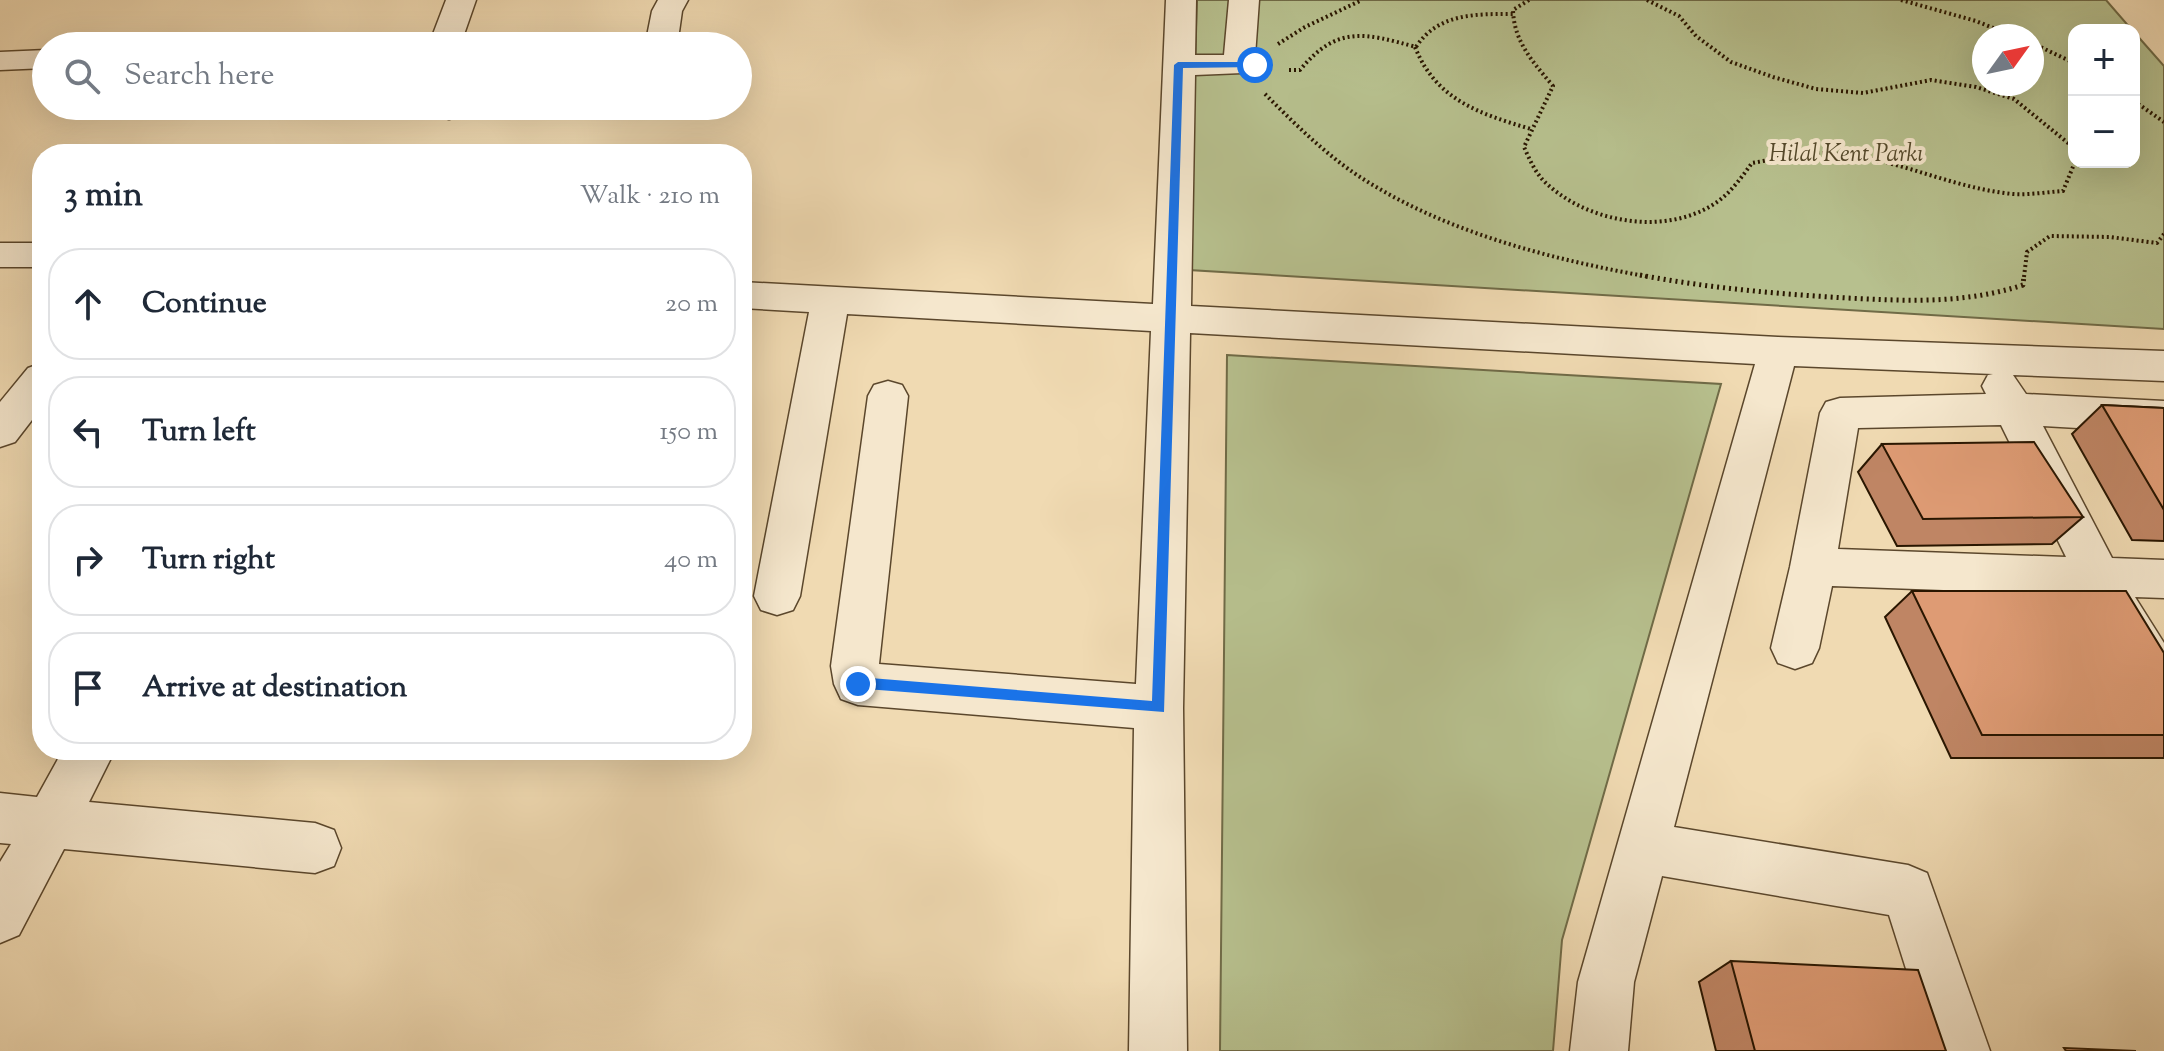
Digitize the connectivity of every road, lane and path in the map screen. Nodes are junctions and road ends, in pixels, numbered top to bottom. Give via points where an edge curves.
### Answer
1 (461, 0) edge
2 (673, 0) edge
3 (1181, 0) edge
4 (1244, 0) edge
5 (1362, 0) edge
6 (1529, 0) edge
7 (1647, 0) edge
8 (1901, 0) edge
9 (1513, 14) junction
10 (1983, 24) edge
11 (449, 32) edge
12 (663, 32) edge
13 (1415, 47) junction
14 (2044, 49) edge
15 (32, 60) edge
16 (2068, 60) edge
17 (0, 61) edge
18 (1178, 65) junction
19 (1250, 67) junction
20 (2140, 105) edge
21 (2164, 122) edge
22 (1531, 129) junction
23 (2068, 143) edge
24 (2075, 168) edge
25 (2164, 234) edge
26 (0, 255) edge
27 (32, 255) edge
28 (752, 295) edge
29 (830, 299) junction
30 (1172, 318) junction
31 (1778, 351) junction
32 (1989, 359) junction
33 (2164, 366) edge
34 (32, 391) edge
35 (888, 396) dead end
36 (2015, 409) junction
37 (2164, 417) edge
38 (0, 431) edge
39 (1813, 567) junction
40 (2098, 576) junction
41 (2164, 579) edge
42 (777, 596) dead end
43 (1795, 648) dead end
44 (2164, 686) edge
45 (1159, 708) junction
46 (81, 760) edge
47 (24, 820) edge
48 (315, 848) dead end
49 (1645, 848) junction
50 (0, 916) edge
51 (1158, 1051) edge
52 (1599, 1051) edge
53 (1961, 1051) edge

1 - 11 street
2 - 12 street
3 - 18 street
4 - 19 street
5 - 19 path via 1305,27
6 - 9 path
7 - 23 path via 1679,16 1731,62 1773,77 1816,89 1863,93 1931,80 1976,87 2014,99
8 - 10 path
9 - 13 path via 1455,17 1422,34
9 - 22 path via 1513,32 1525,54 1553,86
13 - 19 path via 1351,35 1324,42 1300,70
13 - 22 path via 1427,75 1461,102
14 - 16 path
15 - 17 street
18 - 19 street
18 - 30 street
19 - 25 path via 1257,86 1307,137 1384,192 1471,231 1633,277 1760,293 1886,300 1983,297 2023,285 2027,252 2050,236 2157,243
20 - 21 path
22 - 24 path via 1524,147 1539,177 1556,193 1585,210 1649,223 1711,206 1752,163 1793,156 1867,158 2011,194 2063,191
26 - 27 street
28 - 29 street
29 - 30 street
29 - 42 street
30 - 31 street
30 - 45 street
31 - 32 street
31 - 49 street
32 - 33 street
32 - 36 street
34 - 38 street
35 - 45 street via 855,666 858,684
36 - 37 street
36 - 39 street via 1840,413
36 - 40 street
39 - 40 street
39 - 43 street
40 - 41 street
40 - 44 street
45 - 51 street
46 - 47 street
47 - 48 street
47 - 50 street
49 - 52 street via 1606,982
49 - 53 street via 1908,892

